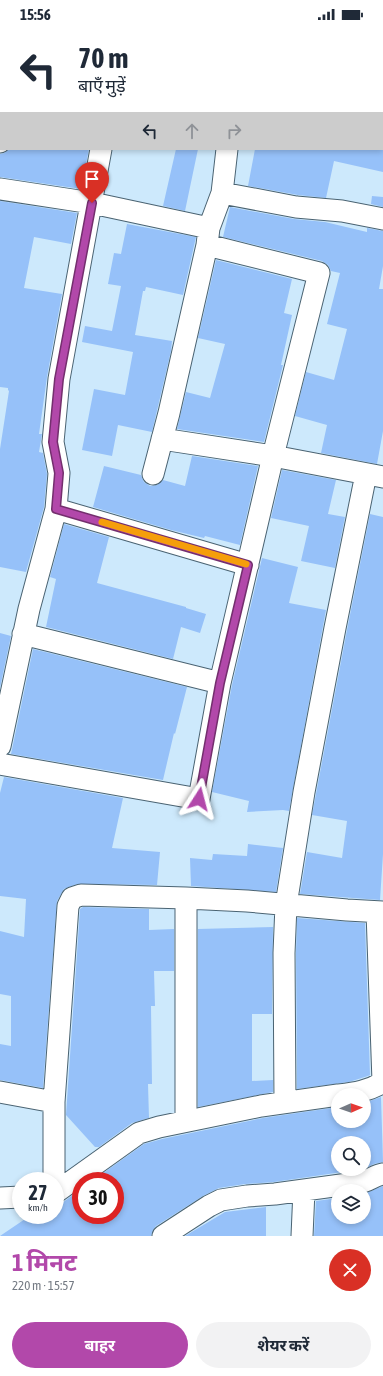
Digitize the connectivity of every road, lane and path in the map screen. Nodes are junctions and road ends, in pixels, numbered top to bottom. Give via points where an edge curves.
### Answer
1 (101, 150) edge
2 (228, 150) edge
3 (0, 190) edge
4 (222, 193) junction
5 (92, 203) junction
6 (383, 219) edge
7 (208, 236) junction
8 (162, 439) junction
9 (273, 456) junction
10 (153, 474) dead end
11 (374, 476) edge
12 (56, 509) junction
13 (248, 565) junction
14 (23, 634) junction
15 (220, 683) junction
16 (0, 746) edge
17 (0, 764) edge
18 (186, 898) junction
19 (286, 905) junction
20 (380, 912) edge
21 (383, 1082) edge
22 (371, 1088) edge
23 (0, 1092) edge
24 (331, 1096) edge
25 (54, 1102) junction
26 (285, 1102) junction
27 (186, 1121) junction
28 (54, 1172) edge
29 (383, 1174) edge
30 (64, 1187) edge
31 (304, 1190) junction
32 (12, 1197) edge
33 (0, 1198) edge
34 (163, 1236) edge
35 (302, 1236) edge

1 - 5 street
2 - 4 street
3 - 5 street
4 - 6 street via 296,207 342,211
4 - 7 street
5 - 7 street
5 - 12 street via 59,379 53,442 59,473
7 - 8 street
7 - 9 street via 319,273
8 - 9 street
8 - 10 street
9 - 11 street
9 - 13 street
11 - 19 street via 333,635
12 - 13 street
12 - 14 street
13 - 15 street
14 - 15 street
14 - 16 street
15 - 17 street via 199,799
18 - 19 street
18 - 25 street via 81,895 72,898 68,906
18 - 27 street
19 - 20 street
19 - 26 street
20 - 21 street
21 - 22 street
23 - 25 street
24 - 26 street
25 - 28 street
26 - 27 street
27 - 30 street via 139,1133
29 - 31 street via 363,1182
31 - 34 street via 221,1200
31 - 35 street
32 - 33 street

